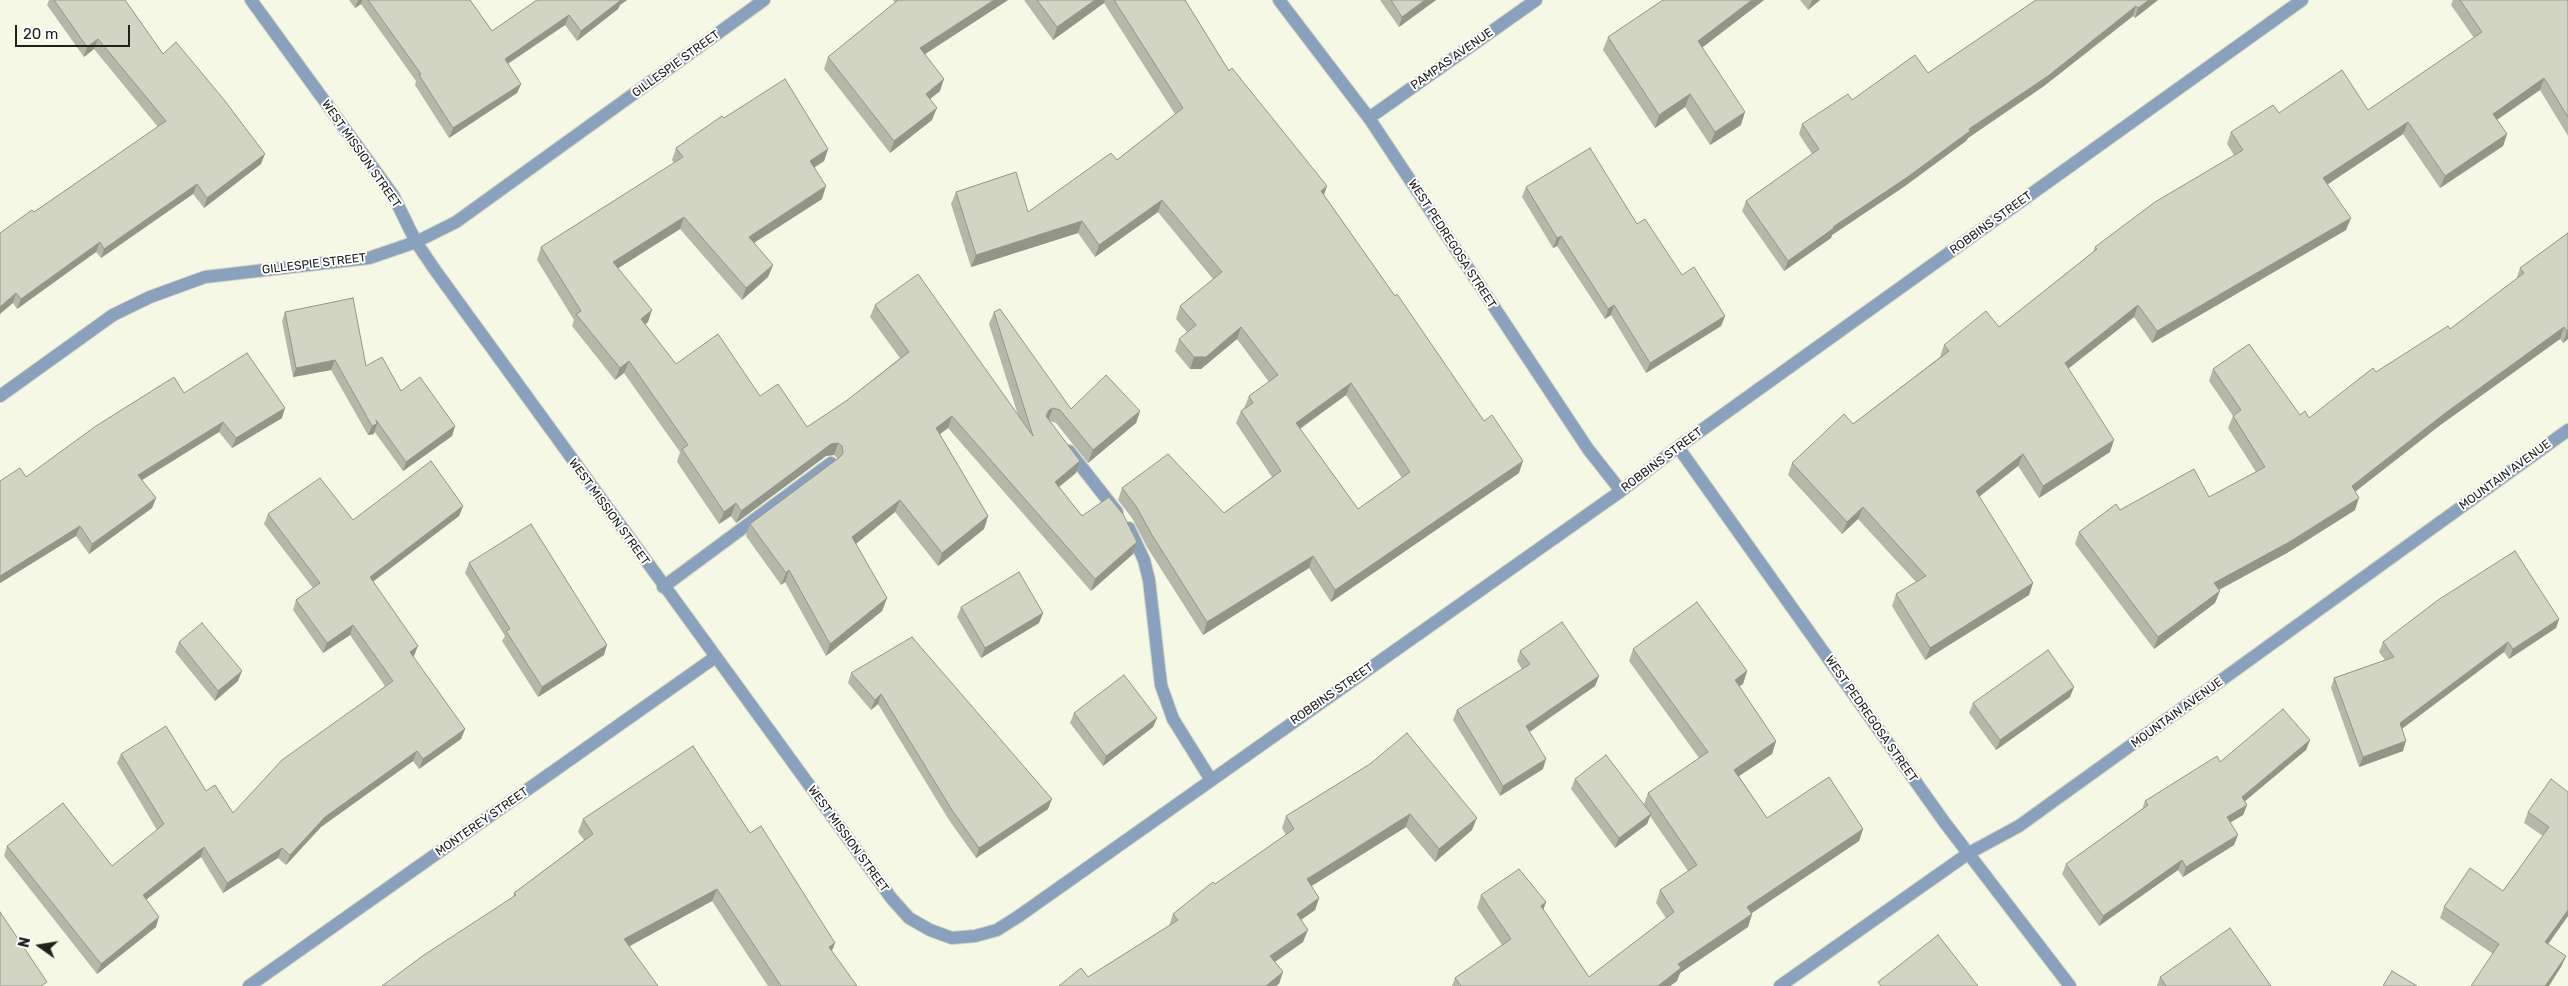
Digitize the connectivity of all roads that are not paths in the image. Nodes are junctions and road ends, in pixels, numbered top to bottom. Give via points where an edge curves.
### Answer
1 (251, 0) edge
2 (764, 0) edge
3 (1279, 0) edge
4 (1536, 0) edge
5 (2302, 0) edge
6 (1369, 118) junction
7 (416, 242) junction
8 (0, 396) edge
9 (2568, 430) edge
10 (1061, 442) edge
11 (1678, 447) junction
12 (831, 463) edge
13 (1621, 491) junction
14 (663, 587) junction
15 (714, 658) junction
16 (1211, 780) junction
17 (1969, 853) junction
18 (1020, 916) joint
19 (250, 986) edge
20 (1780, 986) edge
21 (2070, 986) edge

1 - 7 street, WEST MISSION STREET via 393,196
2 - 7 street, GILLESPIE STREET via 456,222
3 - 6 street, WEST PEDREGOSA STREET
4 - 6 street, PAMPAS AVENUE
5 - 11 street, ROBBINS STREET
6 - 13 street, WEST PEDREGOSA STREET via 1588,448
7 - 8 street, GILLESPIE STREET via 368,258 205,277 150,297 113,315
7 - 14 street, WEST MISSION STREET
9 - 17 street, MOUNTAIN AVENUE via 2020,826
10 - 16 street via 1135,539 1150,580 1161,685 1173,719
11 - 13 street, ROBBINS STREET
11 - 17 street, WEST PEDREGOSA STREET
12 - 14 street
13 - 16 street, ROBBINS STREET
14 - 15 street, WEST MISSION STREET
15 - 18 street, WEST MISSION STREET via 909,918 952,938 997,930
15 - 19 street, MONTEREY STREET
16 - 18 street, ROBBINS STREET
17 - 20 street, MOUNTAIN AVENUE
17 - 21 street, WEST PEDREGOSA STREET

